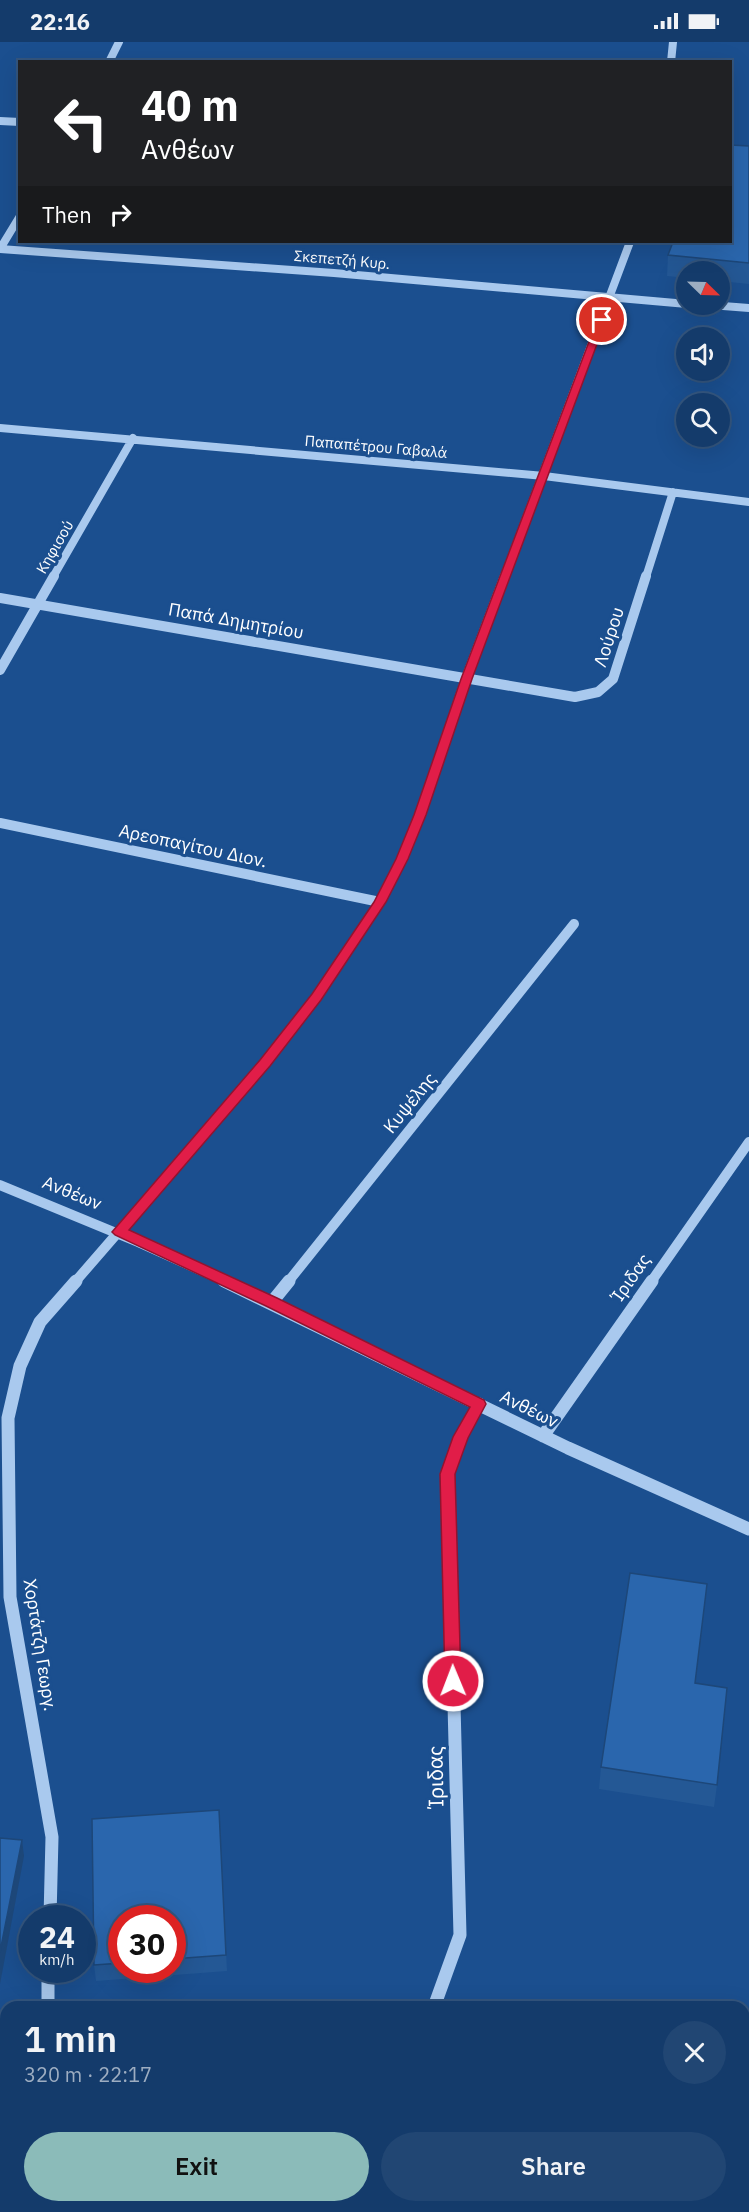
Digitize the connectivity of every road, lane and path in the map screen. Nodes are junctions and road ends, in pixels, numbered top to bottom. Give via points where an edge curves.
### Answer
1 (119, 42) edge
2 (673, 42) edge
3 (110, 60) edge
4 (671, 60) edge
5 (0, 121) edge
6 (18, 122) edge
7 (18, 219) edge
8 (630, 243) edge
9 (0, 249) edge
10 (610, 298) junction
11 (676, 303) edge
12 (730, 307) edge
13 (749, 308) edge
14 (0, 428) edge
15 (134, 438) junction
16 (544, 476) junction
17 (673, 492) junction
18 (749, 502) edge
19 (0, 598) edge
20 (38, 604) junction
21 (0, 670) edge
22 (466, 679) junction
23 (0, 823) edge
24 (380, 902) junction
25 (574, 924) dead end
26 (749, 1142) edge
27 (0, 1185) edge
28 (120, 1232) junction
29 (272, 1302) junction
30 (479, 1404) junction
31 (543, 1436) junction
32 (749, 1529) edge
33 (5, 1596) edge
34 (50, 1905) edge
35 (48, 1983) edge
36 (48, 2001) edge
37 (436, 2001) edge

1 - 3 street
2 - 4 street
5 - 6 street
7 - 9 street
8 - 10 street, Χορτάτζη Γεωργ.
9 - 10 street, Σκεπετζή Κυρ.
10 - 11 street, Σκεπετζή Κυρ.
10 - 16 street, Χορτάτζη Γεωργ.
12 - 13 street
14 - 15 street, Παπαπέτρου Γαβαλά
15 - 16 street, Παπαπέτρου Γαβαλά
15 - 20 street, Κηφισού
16 - 17 street, Παπαπέτρου Γαβαλά
16 - 22 street, Χορτάτζη Γεωργ.
17 - 18 street, Παπαπέτρου Γαβαλά
17 - 22 street, Λούρου via 613,679 605,690 588,697 568,697
19 - 20 street, Παπά Δημητρίου
20 - 21 street, Κηφισού
20 - 22 street, Παπά Δημητρίου
22 - 24 street, Χορτάτζη Γεωργ. via 420,815
23 - 24 street, Αρεοπαγίτου Διον.
24 - 28 street, Χορτάτζη Γεωργ. via 316,997 265,1063
25 - 29 street, Κυψέλης
26 - 31 street, Ίριδας
27 - 28 street, Ανθέων
28 - 29 street, Ανθέων
28 - 33 street, Χορτάτζη Γεωργ. via 40,1322 20,1366 8,1418
29 - 30 street, Ανθέων
30 - 31 street, Ανθέων
30 - 37 street, Ίριδας via 461,1437 448,1474 460,1935
31 - 32 street, Ανθέων
33 - 34 street, Χορτάτζη Γεωργ. via 52,1837
35 - 36 street

